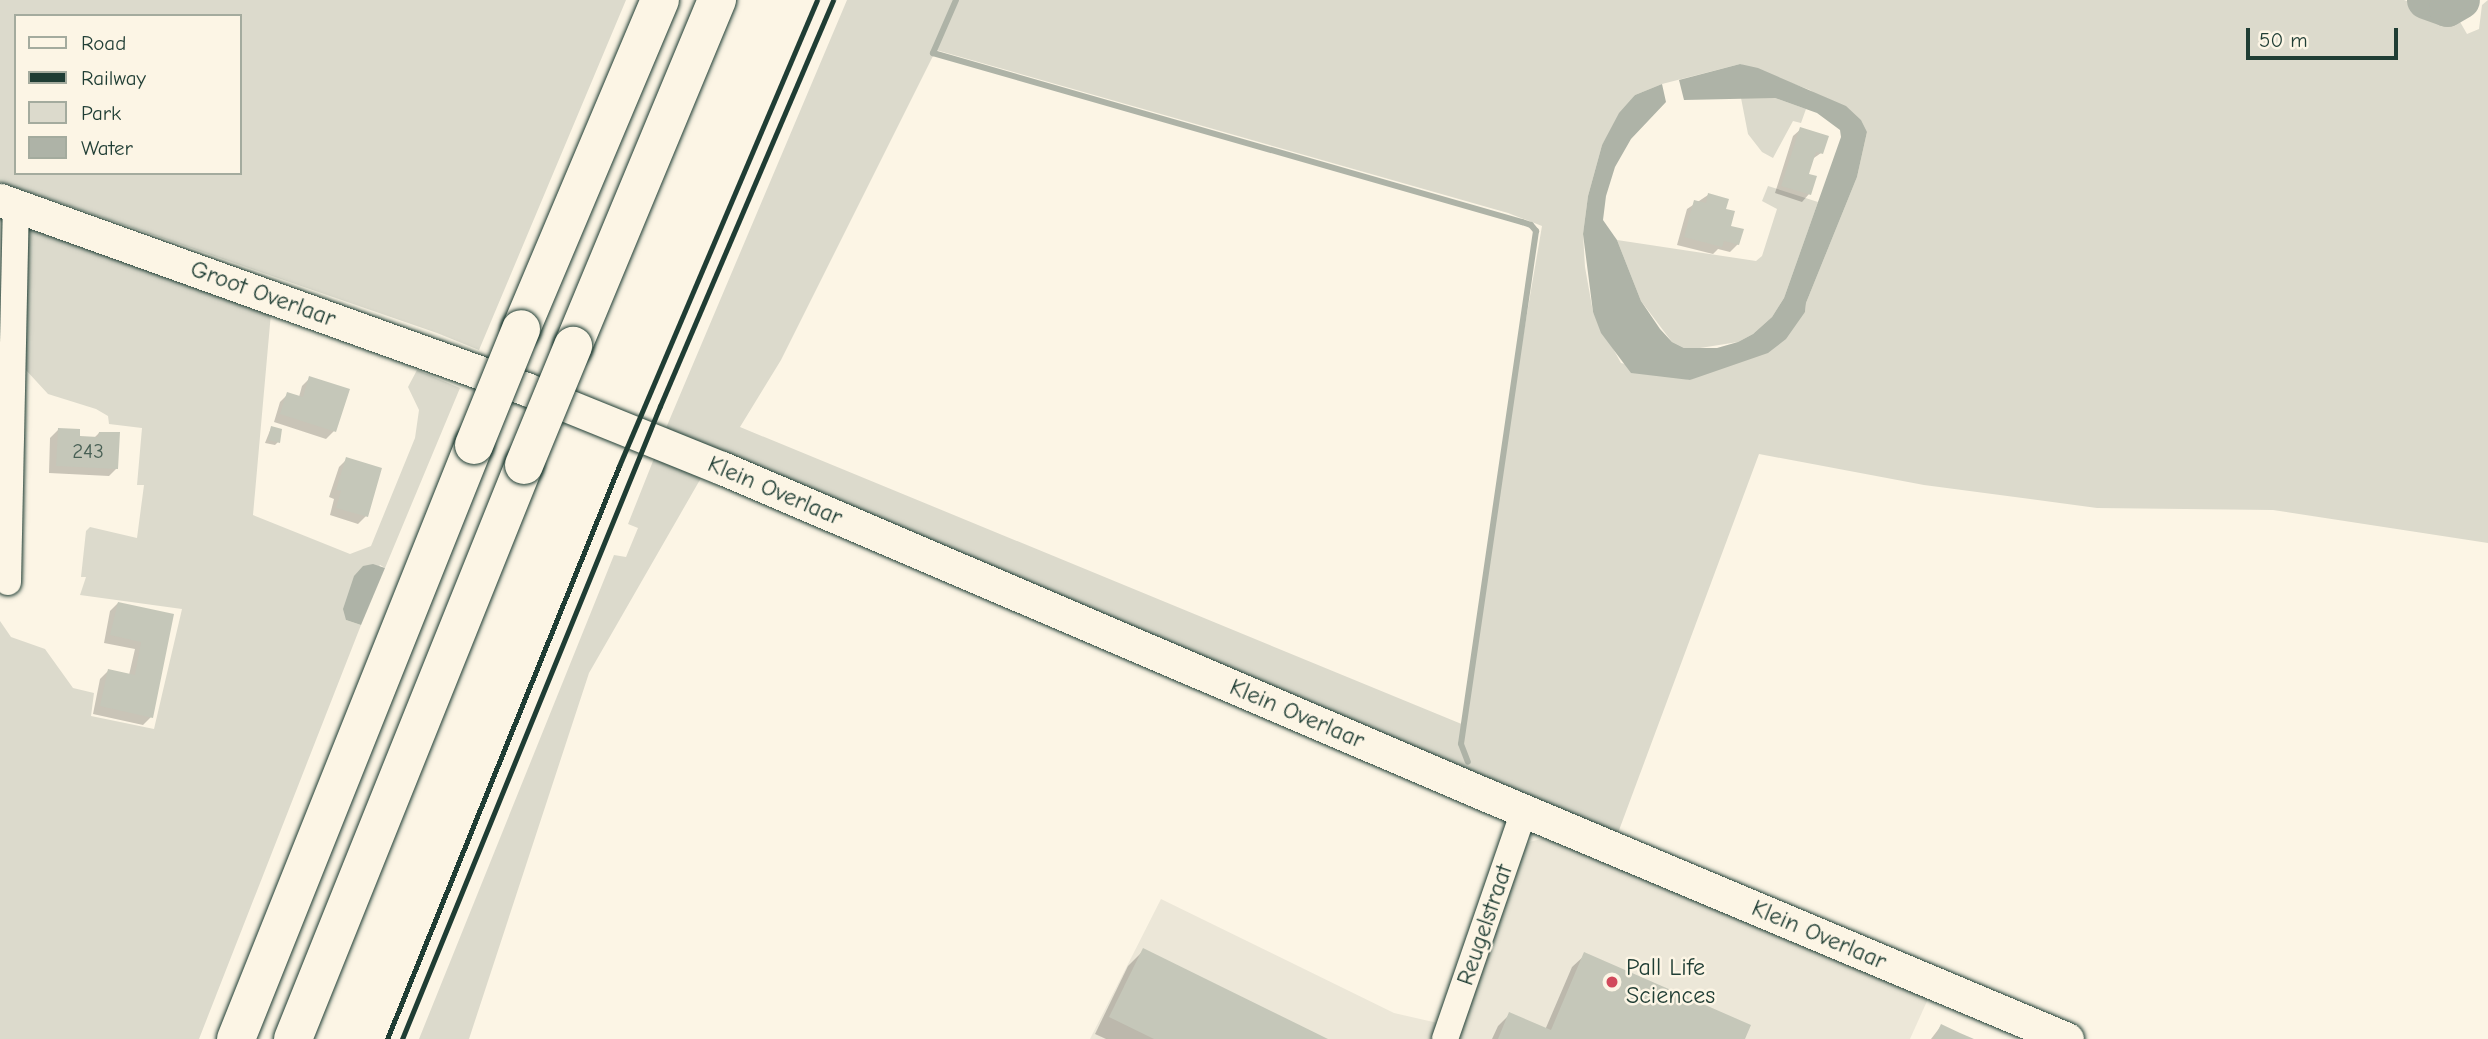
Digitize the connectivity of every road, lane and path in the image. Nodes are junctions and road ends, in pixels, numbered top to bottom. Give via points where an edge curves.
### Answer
1 (660, 0) edge
2 (717, 0) edge
3 (8, 203) edge
4 (526, 389) joint
5 (8, 582) dead end
6 (1524, 811) junction
7 (236, 1039) edge
8 (293, 1039) edge
9 (1446, 1039) edge
10 (2067, 1039) edge

1 - 7 highway, bridge via 474,445
2 - 8 highway, bridge
3 - 4 main road, Groot Overlaar
3 - 5 street
4 - 6 main road, Klein Overlaar via 722,468
6 - 9 street, Reugelstraat
6 - 10 main road, Klein Overlaar

